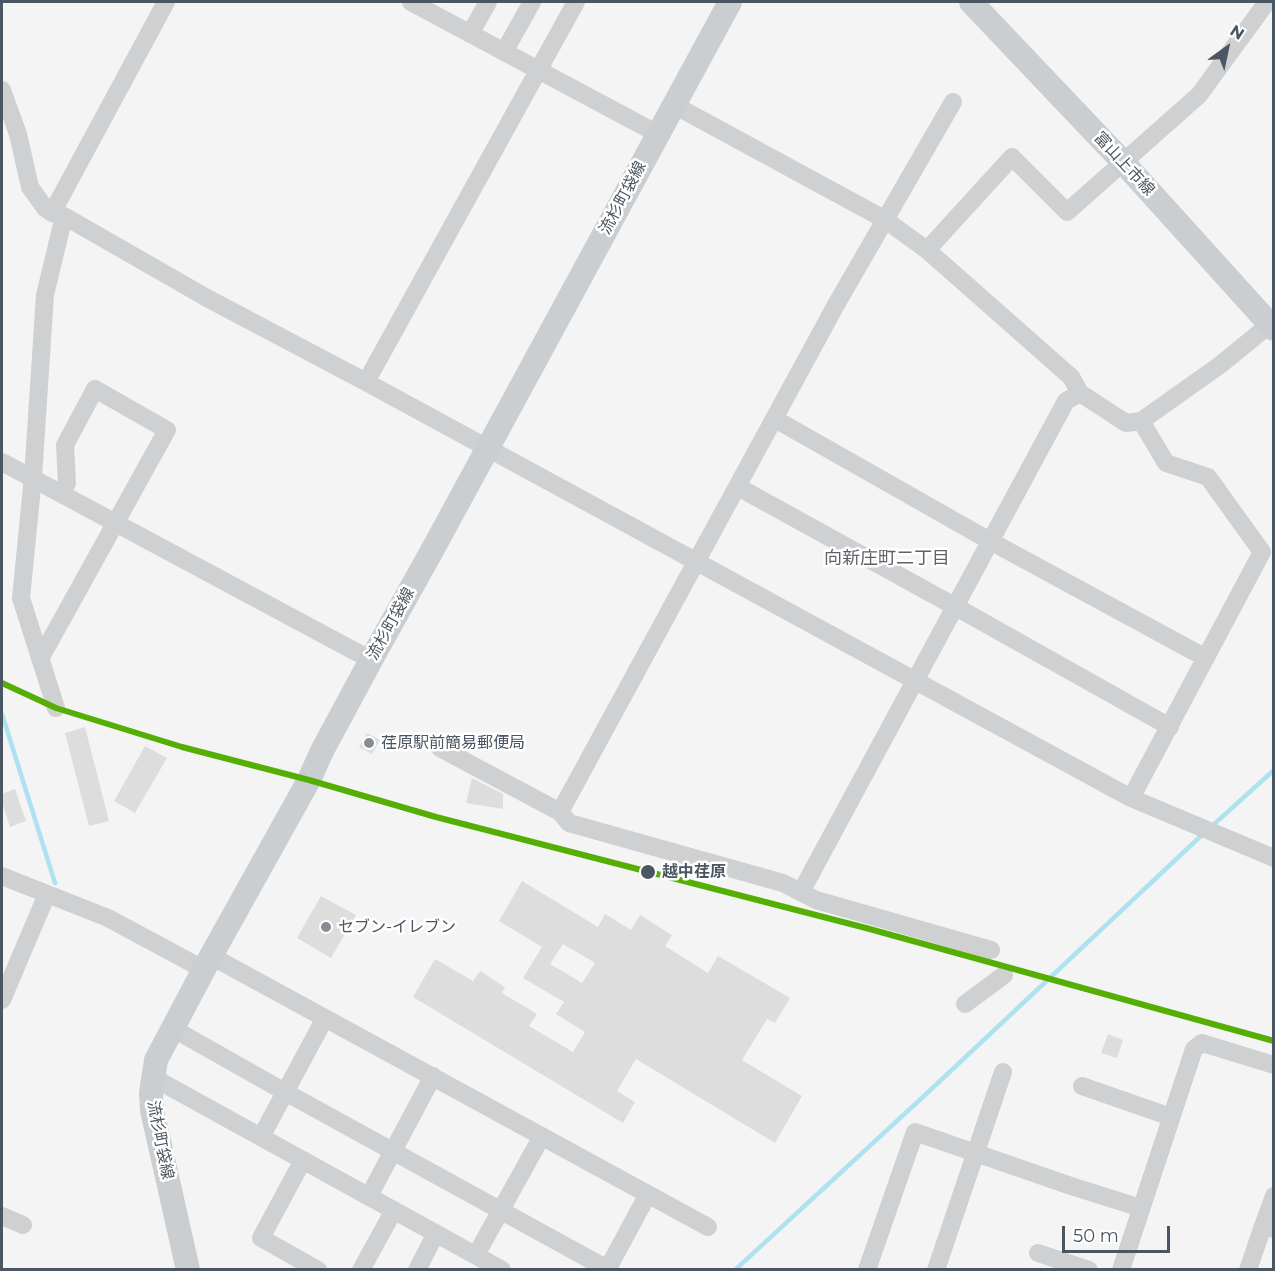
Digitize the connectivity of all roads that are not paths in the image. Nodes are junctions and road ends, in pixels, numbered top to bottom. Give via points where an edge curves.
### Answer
1 (166, 2) edge
2 (411, 2) edge
3 (488, 2) edge
4 (532, 2) edge
5 (576, 2) edge
6 (730, 2) edge
7 (972, 2) edge
8 (1267, 2) edge
9 (441, 9) edge
10 (470, 34) junction
11 (504, 52) junction
12 (538, 70) junction
13 (2, 90) edge
14 (953, 102) dead end
15 (674, 105) junction
16 (658, 134) junction
17 (1122, 161) junction
18 (58, 214) junction
19 (884, 219) junction
20 (927, 250) junction
21 (1272, 325) edge
22 (366, 382) junction
23 (1080, 393) junction
24 (775, 419) junction
25 (1141, 421) junction
26 (488, 448) junction
27 (2, 462) edge
28 (33, 477) junction
29 (738, 487) junction
30 (61, 492) junction
31 (115, 522) junction
32 (990, 541) junction
33 (696, 563) junction
34 (956, 607) junction
35 (1206, 658) junction
36 (40, 659) junction
37 (371, 660) junction
38 (915, 681) junction
39 (56, 708) dead end
40 (1170, 728) junction
41 (440, 748) dead end
42 (1131, 798) junction
43 (560, 812) junction
44 (1274, 858) edge
45 (2, 876) edge
46 (801, 892) junction
47 (47, 894) junction
48 (991, 950) dead end
49 (207, 963) junction
50 (1004, 975) dead end
51 (2, 1000) edge
52 (965, 1004) dead end
53 (325, 1018) junction
54 (172, 1028) junction
55 (1274, 1065) edge
56 (1003, 1072) dead end
57 (433, 1076) junction
58 (152, 1077) junction
59 (1082, 1086) dead end
60 (285, 1092) junction
61 (1171, 1117) junction
62 (542, 1136) junction
63 (261, 1137) junction
64 (393, 1151) junction
65 (976, 1153) junction
66 (303, 1160) junction
67 (648, 1194) junction
68 (369, 1196) junction
69 (1274, 1196) edge
70 (1141, 1208) junction
71 (394, 1210) junction
72 (501, 1210) junction
73 (2, 1216) edge
74 (23, 1225) dead end
75 (708, 1227) dead end
76 (1268, 1228) edge
77 (436, 1233) junction
78 (1038, 1252) dead end
79 (478, 1261) edge
80 (309, 1267) edge
81 (189, 1269) edge
82 (362, 1269) edge
83 (417, 1269) edge
84 (502, 1269) edge
85 (608, 1269) edge
86 (867, 1269) edge
87 (936, 1269) edge
88 (1089, 1269) edge
89 (1121, 1269) edge
90 (1248, 1269) edge

1 - 18 street
2 - 9 street
3 - 10 street
4 - 11 street
5 - 12 street
6 - 15 main road, 流杉町袋線
7 - 17 main road, 富山上市線
8 - 17 street via 1199,95
9 - 10 street
10 - 11 street
11 - 12 street
12 - 16 street
12 - 22 street
13 - 18 street via 18,134 30,187 45,208
14 - 19 street
15 - 16 main road, 流杉町袋線
15 - 19 street
16 - 26 main road, 流杉町袋線
17 - 20 street via 1067,212 1011,157
17 - 21 main road, 富山上市線
18 - 22 street
18 - 28 street via 45,295
19 - 20 street
19 - 24 street
20 - 23 street via 1071,377
21 - 25 street
22 - 26 street
23 - 25 street via 1126,423
23 - 32 street via 1066,401
24 - 29 street
24 - 32 street
25 - 35 street via 1166,463 1208,477 1262,552
26 - 33 street
26 - 37 main road, 流杉町袋線
27 - 28 street
28 - 30 street
28 - 36 street via 21,598
29 - 33 street
29 - 34 street
30 - 31 street
30 - 31 street via 66,483 64,445 95,389 167,429
31 - 36 street
31 - 37 street
32 - 34 street
32 - 35 street
33 - 38 street
33 - 43 street
34 - 38 street
34 - 40 street
35 - 40 street
36 - 39 street
37 - 49 main road, 流杉町袋線
38 - 42 street
38 - 46 street
40 - 42 street
41 - 43 street
42 - 44 street
43 - 46 street via 569,822
45 - 47 street
46 - 48 street via 816,900
47 - 49 street
47 - 51 street
49 - 53 street
49 - 54 main road, 流杉町袋線
50 - 52 street
53 - 57 street
53 - 60 street
54 - 58 main road, 流杉町袋線
54 - 60 street
55 - 61 street via 1202,1043 1194,1049
56 - 65 street
57 - 62 street
57 - 64 street
58 - 63 street
58 - 81 main road, 流杉町袋線 via 152,1110
59 - 61 street
60 - 63 street
60 - 64 street
61 - 70 street
62 - 67 street
62 - 72 street
63 - 66 street
64 - 68 street
64 - 72 street
65 - 70 street
65 - 86 street via 915,1132
65 - 87 street
66 - 68 street
66 - 80 street via 261,1238
67 - 75 street
67 - 85 street
68 - 71 street
69 - 76 street
70 - 89 street
71 - 77 street
71 - 82 street
72 - 79 street
72 - 85 street
73 - 74 street
76 - 90 street
77 - 79 street
77 - 83 street
78 - 88 street
79 - 84 street

